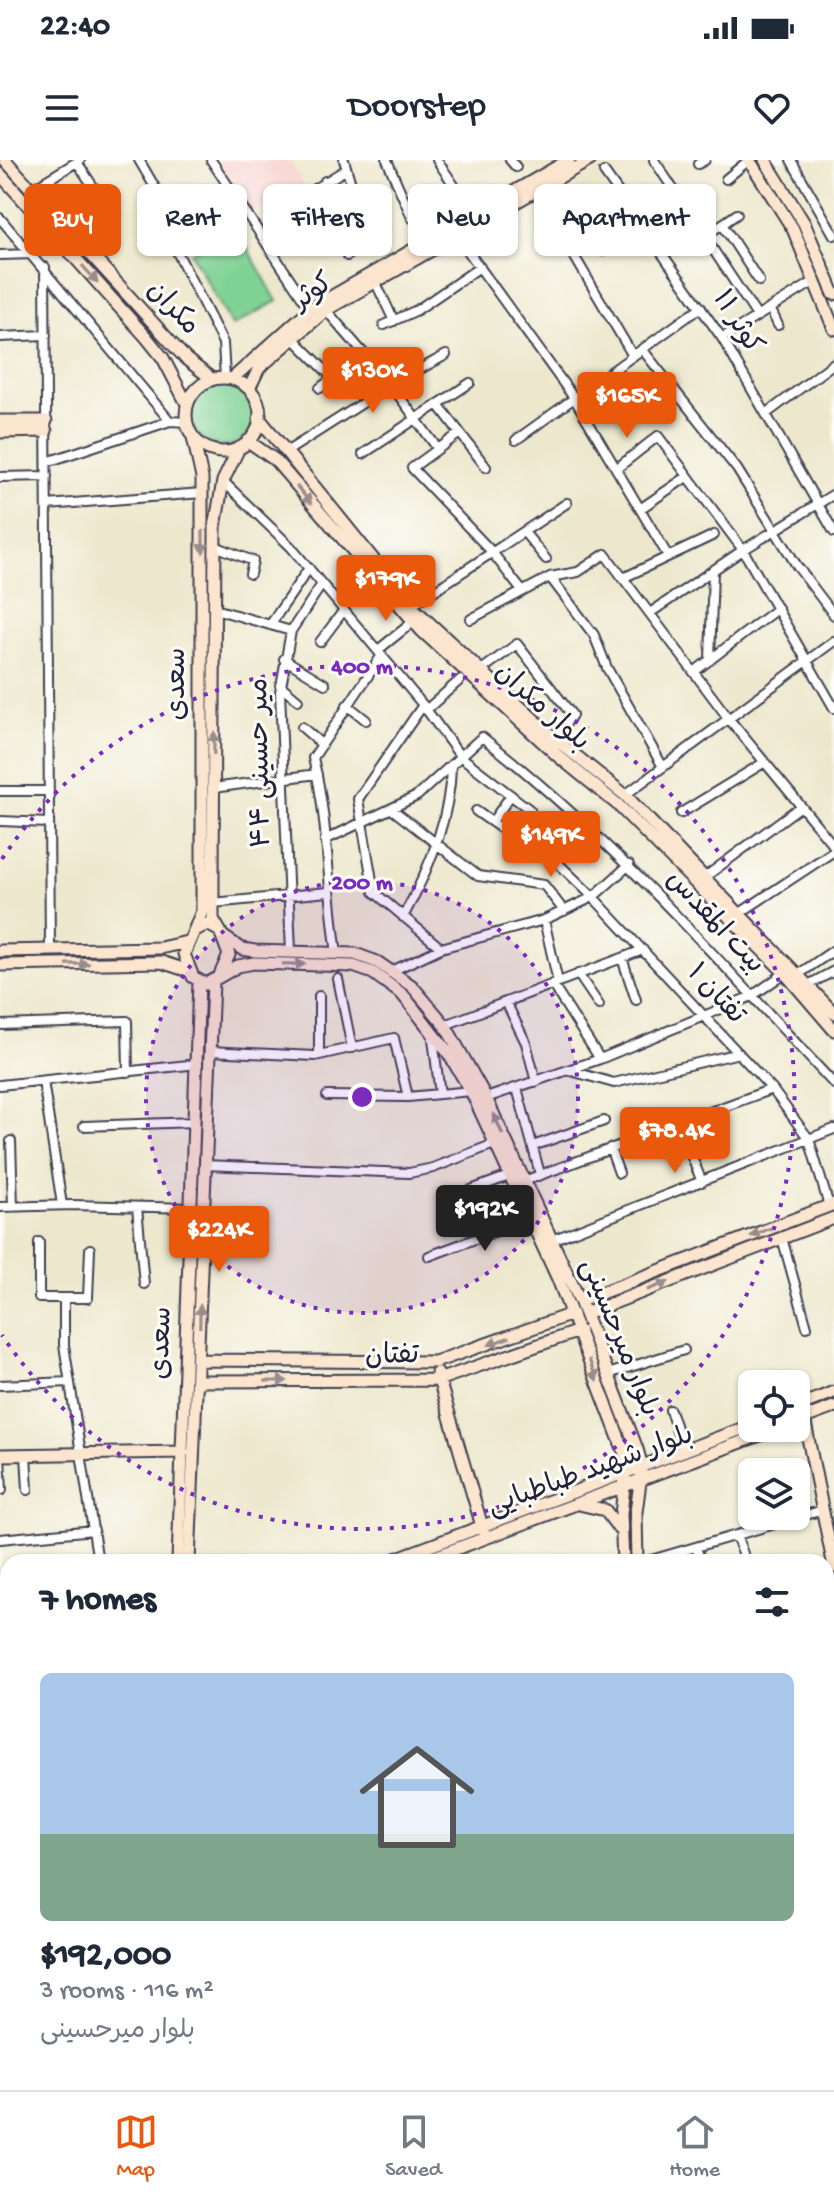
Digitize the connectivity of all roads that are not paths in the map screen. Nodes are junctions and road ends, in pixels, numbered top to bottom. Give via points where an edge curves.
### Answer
1 (5, 160) edge
2 (139, 160) edge
3 (211, 160) edge
4 (387, 160) edge
5 (437, 160) edge
6 (569, 160) edge
7 (590, 160) edge
8 (654, 160) edge
9 (749, 160) edge
10 (765, 160) edge
11 (791, 160) edge
12 (79, 161) edge
13 (344, 165) edge
14 (604, 172) dead end
15 (0, 174) edge
16 (726, 179) dead end
17 (325, 181) junction
18 (27, 184) edge
19 (40, 184) edge
20 (93, 184) edge
21 (321, 184) edge
22 (326, 184) edge
23 (453, 184) edge
24 (548, 184) edge
25 (670, 184) edge
26 (518, 190) edge
27 (408, 209) edge
28 (737, 214) dead end
29 (0, 218) edge
30 (722, 224) junction
31 (716, 228) edge
32 (832, 229) edge
33 (810, 237) junction
34 (24, 244) edge
35 (408, 253) edge
36 (716, 253) edge
37 (24, 254) edge
38 (0, 255) edge
39 (35, 256) edge
40 (91, 256) edge
41 (421, 256) edge
42 (472, 256) edge
43 (574, 256) edge
44 (45, 267) junction
45 (480, 267) junction
46 (375, 281) junction
47 (759, 281) dead end
48 (815, 281) junction
49 (834, 294) edge
50 (701, 307) junction
51 (770, 308) junction
52 (310, 309) junction
53 (326, 310) junction
54 (757, 316) junction
55 (394, 321) junction
56 (384, 325) dead end
57 (778, 325) dead end
58 (833, 326) edge
59 (46, 335) junction
60 (0, 337) edge
61 (293, 338) junction
62 (722, 338) junction
63 (642, 349) junction
64 (364, 354) junction
65 (446, 355) dead end
66 (633, 356) junction
67 (834, 363) edge
68 (229, 378) junction
69 (333, 378) junction
70 (212, 379) junction
71 (470, 383) dead end
72 (391, 385) junction
73 (320, 388) dead end
74 (249, 389) junction
75 (574, 398) junction
76 (187, 404) junction
77 (438, 404) junction
78 (766, 414) junction
79 (259, 418) junction
80 (415, 419) junction
81 (0, 421) edge
82 (170, 421) junction
83 (186, 422) junction
84 (46, 426) junction
85 (0, 432) edge
86 (460, 433) junction
87 (193, 437) junction
88 (516, 440) dead end
89 (244, 445) junction
90 (438, 449) junction
91 (286, 452) junction
92 (363, 454) dead end
93 (47, 462) junction
94 (486, 467) dead end
95 (616, 469) junction
96 (47, 476) junction
97 (688, 476) junction
98 (0, 477) edge
99 (223, 481) junction
100 (202, 493) junction
101 (834, 494) edge
102 (567, 503) dead end
103 (47, 505) junction
104 (818, 505) junction
105 (640, 509) junction
106 (776, 530) junction
107 (524, 532) junction
108 (834, 532) edge
109 (714, 535) dead end
110 (215, 546) junction
111 (743, 550) junction
112 (492, 552) junction
113 (668, 556) junction
114 (546, 559) dead end
115 (309, 568) junction
116 (713, 570) junction
117 (250, 574) dead end
118 (550, 577) junction
119 (623, 578) junction
120 (322, 584) junction
121 (522, 591) junction
122 (411, 606) junction
123 (778, 608) junction
124 (215, 609) junction
125 (344, 610) junction
126 (650, 613) junction
127 (834, 615) edge
128 (471, 619) dead end
129 (414, 621) junction
130 (270, 625) junction
131 (291, 631) junction
132 (834, 641) edge
133 (320, 642) dead end
134 (380, 652) junction
135 (284, 659) junction
136 (809, 659) junction
137 (710, 660) junction
138 (480, 671) junction
139 (694, 672) junction
140 (460, 680) dead end
141 (325, 684) dead end
142 (280, 685) junction
143 (298, 700) dead end
144 (347, 705) junction
145 (424, 707) junction
146 (834, 708) edge
147 (729, 719) junction
148 (366, 720) dead end
149 (302, 727) dead end
150 (555, 739) junction
151 (320, 743) junction
152 (460, 756) junction
153 (765, 762) junction
154 (451, 767) junction
155 (663, 767) junction
156 (317, 774) junction
157 (282, 779) junction
158 (213, 788) junction
159 (0, 791) edge
160 (49, 791) junction
161 (511, 795) junction
162 (625, 795) junction
163 (801, 806) junction
164 (393, 810) junction
165 (530, 810) dead end
166 (476, 811) dead end
167 (681, 813) dead end
168 (0, 821) edge
169 (492, 822) junction
170 (49, 823) junction
171 (361, 824) junction
172 (506, 832) dead end
173 (531, 837) dead end
174 (325, 840) junction
175 (435, 843) junction
176 (834, 848) edge
177 (629, 865) junction
178 (705, 877) junction
179 (328, 892) junction
180 (286, 895) junction
181 (593, 897) junction
182 (213, 903) junction
183 (726, 906) junction
184 (564, 911) junction
185 (740, 913) junction
186 (403, 917) junction
187 (544, 920) junction
188 (194, 931) junction
189 (222, 934) junction
190 (187, 942) junction
191 (441, 948) junction
192 (50, 949) junction
193 (643, 950) junction
194 (834, 950) edge
195 (0, 951) edge
196 (291, 952) junction
197 (337, 953) junction
198 (622, 958) junction
199 (0, 965) edge
200 (394, 970) junction
201 (189, 971) junction
202 (834, 971) edge
203 (785, 973) junction
204 (578, 974) junction
205 (799, 974) junction
206 (338, 979) dead end
207 (216, 980) junction
208 (199, 982) junction
209 (555, 983) junction
210 (810, 984) junction
211 (319, 996) dead end
212 (752, 996) junction
213 (636, 1000) dead end
214 (506, 1002) junction
215 (599, 1005) dead end
216 (834, 1013) edge
217 (704, 1016) junction
218 (0, 1025) edge
219 (445, 1025) junction
220 (432, 1028) junction
221 (834, 1030) edge
222 (352, 1048) junction
223 (209, 1051) junction
224 (739, 1053) junction
225 (319, 1055) junction
226 (600, 1059) junction
227 (198, 1064) junction
228 (570, 1071) junction
229 (128, 1072) junction
230 (43, 1081) junction
231 (536, 1082) junction
232 (834, 1084) edge
233 (0, 1085) edge
234 (517, 1088) junction
235 (772, 1089) junction
236 (471, 1091) junction
237 (440, 1094) junction
238 (327, 1096) dead end
239 (408, 1097) junction
240 (486, 1098) junction
241 (604, 1121) dead end
242 (195, 1122) junction
243 (678, 1123) junction
244 (84, 1126) dead end
245 (834, 1129) edge
246 (809, 1139) junction
247 (11, 1141) dead end
248 (494, 1144) junction
249 (533, 1146) junction
250 (610, 1148) junction
251 (204, 1165) junction
252 (619, 1173) dead end
253 (540, 1174) junction
254 (509, 1176) junction
255 (524, 1181) junction
256 (702, 1182) junction
257 (471, 1190) dead end
258 (62, 1205) junction
259 (0, 1207) edge
260 (13, 1207) junction
261 (137, 1207) junction
262 (192, 1208) junction
263 (833, 1213) edge
264 (529, 1219) junction
265 (782, 1238) junction
266 (552, 1240) junction
267 (39, 1242) dead end
268 (90, 1249) dead end
269 (429, 1256) dead end
270 (144, 1284) dead end
271 (64, 1299) junction
272 (580, 1301) junction
273 (572, 1314) junction
274 (585, 1314) junction
275 (807, 1327) dead end
276 (579, 1331) junction
277 (684, 1350) dead end
278 (199, 1360) junction
279 (435, 1362) junction
280 (608, 1374) junction
281 (438, 1380) junction
282 (198, 1381) junction
283 (70, 1382) junction
284 (0, 1385) edge
285 (834, 1392) edge
286 (609, 1395) junction
287 (810, 1401) edge
288 (834, 1407) edge
289 (670, 1410) dead end
290 (810, 1416) edge
291 (738, 1431) edge
292 (743, 1442) edge
293 (806, 1442) edge
294 (82, 1452) junction
295 (183, 1452) junction
296 (684, 1452) junction
297 (26, 1454) junction
298 (0, 1457) edge
299 (642, 1467) junction
300 (628, 1471) junction
301 (641, 1481) junction
302 (626, 1487) junction
303 (2, 1490) edge
304 (28, 1490) dead end
305 (579, 1503) junction
306 (823, 1510) junction
307 (636, 1512) junction
308 (621, 1514) junction
309 (94, 1530) junction
310 (483, 1532) junction
311 (622, 1534) junction
312 (736, 1535) junction
313 (0, 1539) edge
314 (696, 1547) junction
315 (97, 1554) edge
316 (178, 1554) edge
317 (189, 1554) edge
318 (413, 1554) edge
319 (438, 1554) edge
320 (623, 1554) edge
321 (637, 1554) edge
322 (683, 1554) edge
323 (698, 1554) edge
324 (743, 1554) edge
325 (831, 1554) edge

1 - 18 main road, مکران
2 - 68 street via 177,225 172,242 223,343
3 - 52 street
4 - 27 street
5 - 23 street
6 - 26 main road, کوثر
7 - 24 main road, کوثر
8 - 25 street
9 - 16 street
9 - 48 main road via 793,229
10 - 33 main road
11 - 32 street
12 - 19 street
12 - 20 street
13 - 17 street
14 - 50 street, کوثر ۱۱
15 -> 76 main road, مکران via 147,338
17 - 21 street
17 - 22 street
28 - 30 street
29 - 34 street
30 - 31 street
30 - 47 street
32 - 33 street
33 - 49 main road
35 - 52 main road, کوثر
36 - 54 street
37 - 38 street
39 - 44 street
40 - 70 main road, مکران via 186,359
41 - 46 main road, کوثر
42 - 45 street
43 - 66 street
44 - 59 street
44 - 82 street
45 - 55 street
45 - 75 street
46 - 53 main road, کوثر
46 - 55 street
48 - 51 street
48 - 58 main road
50 - 62 street, کوثر ۱۱
50 - 63 street
51 - 54 street
51 - 57 street
52 - 68 main road, کوثر
53 - 61 main road, کوثر
53 - 64 street
54 - 62 street
55 - 56 street
59 - 60 street
59 - 84 street
61 - 69 street
61 - 74 main road, کوثر via 259,368
62 - 78 street, کوثر ۱۱
63 - 66 street
63 - 106 street via 737,469
64 - 69 street
64 - 72 street
65 - 72 street
66 - 75 street
67 - 78 street
68 - 70 main road
68 - 74 main road
69 - 73 street
70 - 76 main road via 196,388
71 - 77 street
72 - 80 street
72 - 91 street
74 - 79 main road
75 - 88 street
75 - 95 street
76 - 83 main road
77 - 80 street
77 - 86 street
78 - 104 street, کوثر ۱۱
79 - 89 main road
79 - 91 main road, بلوار مکران
80 - 90 street
80 - 92 street
81 - 84 main road
82 - 83 street
82 - 93 street
83 - 87 main road
84 - 85 main road
84 - 93 street
86 - 90 street
86 - 94 street
87 - 89 main road via 209,449 229,451
87 - 100 main road, سعدی
89 - 99 main road, سعدی
89 -> 129 main road, بلوار مکران via 275,460
90 - 112 street via 412,468
91 - 122 main road, بلوار مکران
93 - 96 street
95 - 97 street via 658,436
95 - 105 street
96 - 98 street
96 - 103 street
97 - 105 street
97 - 111 street
99 - 110 main road, سعدی
99 - 115 street
100 - 103 street
100 -> 188 main road, سعدی via 202,911
101 - 104 street
102 - 107 street
103 - 160 street
104 - 106 street
104 - 108 street, کوثر ۱۱
105 - 113 street
106 - 111 street
106 - 127 street
107 - 112 street
107 - 114 street
109 - 113 street
110 - 117 street via 253,561
110 - 124 main road, سعدی
111 - 116 street
111 - 123 street
112 - 121 street
112 - 122 street
113 - 119 street
115 - 120 street
115 - 130 street
116 - 126 street
116 - 137 street
118 - 119 street via 578,572 605,554
118 - 121 street
118 - 155 street via 594,635
119 - 126 street
120 - 125 street
120 - 131 street, میر حسینی ۴۴
121 - 128 street
122 - 138 main road, بلوار مکران
123 - 136 street
123 - 137 street
124 - 130 street
158 -> 124 main road, سعدی
125 - 133 street
125 - 134 street
126 - 139 street
129 - 134 street
129 - 183 main road, بلوار مکران
130 - 131 street
131 - 135 street, میر حسینی ۴۴
132 - 136 street
134 - 144 street
134 - 145 street
135 - 141 street
135 - 142 street, میر حسینی ۴۴
136 - 146 street
136 - 147 street
137 - 139 street
138 - 150 main road, بلوار مکران
138 - 150 street via 517,644 572,715
139 - 147 street
140 - 145 street
142 - 143 street
142 - 157 street, میر حسینی ۴۴
144 - 148 street
144 - 151 street
145 - 152 street
145 - 171 street via 359,794
147 - 153 street
147 - 155 street
149 - 151 street
150 - 162 main road, بلوار مکران
151 - 156 street via 313,758
152 - 154 street
152 - 161 street
152 - 177 street, بیت المقدس via 482,737
153 - 163 street
153 - 167 street
154 - 164 street
154 - 175 street via 451,792
155 - 162 street
156 - 157 street
156 - 174 street
157 - 158 street
157 - 180 street, میر حسینی ۴۴
158 - 182 main road, سعدی
159 - 160 street
160 - 170 street
161 - 165 street
161 - 169 street
162 - 178 main road, بلوار مکران
163 - 176 street
163 - 178 street
164 - 171 street
164 - 175 street
166 - 169 street
168 - 170 street
169 - 172 street
170 - 192 street
171 - 174 street
171 - 186 street via 374,892
173 - 181 street, تفتان ۱
174 - 179 street
175 - 184 street via 478,876 544,885
175 - 186 street
176 - 185 street
177 - 181 street
177 - 212 street, بیت المقدس
178 - 183 main road, بلوار مکران
179 - 180 street
179 - 197 street
180 - 182 street
180 - 196 street, میر حسینی ۴۴
181 - 184 street
181 - 193 street, تفتان ۱
182 - 189 main road, سعدی via 213,919
183 - 185 main road, بلوار مکران
183 - 203 main road, بلوار مکران
184 - 187 street
185 - 205 main road, بلوار مکران
186 - 191 street
187 - 191 street
187 - 209 street
188 - 189 main road via 207,924
188 - 190 main road
189 - 196 main road, بلوار میرحسینی via 242,949
189 - 207 main road via 229,955
190 - 192 main road via 160,948
190 - 201 main road
191 - 200 street
192 - 195 main road
193 - 198 street
193 - 217 street, تفتان ۱
194 - 205 street
196 - 197 main road, بلوار میرحسینی
197 - 200 main road, بلوار میرحسینی via 355,954
198 - 204 street
198 - 213 street
199 -> 201 main road via 161,962
200 - 219 main road, بلوار میرحسینی
201 - 208 main road
202 - 210 street
203 - 212 street
203 - 221 main road, بلوار مکران
204 - 209 street
204 - 215 street
205 - 210 main road, بلوار مکران
206 - 222 street
207 - 208 main road
207 -> 220 main road, بلوار میرحسینی via 254,963 353,966 387,980
207 - 223 main road, سعدی
208 - 227 main road, سعدی
209 - 214 street
209 - 226 street
210 - 216 main road
211 - 225 street
212 - 217 street
212 - 232 street, بیت المقدس
214 - 219 street
214 - 231 street via 526,1043
217 - 224 street, تفتان ۱
217 - 226 street
218 - 229 street via 127,1021
219 - 240 main road, بلوار میرحسینی
220 - 236 main road, بلوار میرحسینی
220 - 237 street
222 - 225 street
222 - 239 street via 394,1038
223 - 225 street
223 - 251 main road, سعدی
224 - 228 street via 614,1083
224 - 235 street, تفتان ۱
226 - 228 street
227 - 229 street
227 - 242 main road, سعدی
228 - 231 street
229 - 230 street
230 - 233 street
230 - 258 street
231 - 234 street
234 - 240 street
234 - 249 street
235 - 243 street
235 - 246 street, تفتان ۱
236 - 237 street
236 - 248 main road, بلوار میرحسینی
237 - 239 street
238 - 239 street
255 -> 240 main road, بلوار میرحسینی
241 - 249 street
242 - 244 street
242 - 262 main road, سعدی
243 - 250 street
243 - 256 street
245 - 246 street
246 - 256 street
246 - 263 street, تفتان ۱
247 - 260 street
248 - 251 street via 409,1173
248 - 254 main road, بلوار میرحسینی
249 - 253 street
250 - 252 street
250 - 253 street
278 -> 251 main road, سعدی
253 - 255 street
254 - 257 street
254 - 264 main road, بلوار میرحسینی
255 - 266 main road, بلوار میرحسینی
256 - 266 street
258 - 260 street
258 - 261 street
259 - 260 street
261 - 262 street
261 - 270 street
262 - 295 main road, سعدی
263 - 265 main road
263 -> 272 main road
264 - 269 street
264 - 273 main road, بلوار میرحسینی
274 -> 265 main road
265 - 275 street
266 - 272 main road, بلوار میرحسینی
267 - 271 street via 37,1296
268 - 271 street via 88,1298
271 - 283 street
272 - 274 main road, بلوار میرحسینی
273 - 276 main road, بلوار میرحسینی
273 -> 279 main road, تفتان
274 - 280 main road, بلوار میرحسینی
276 - 281 main road, تفتان
276 -> 286 main road, بلوار میرحسینی
277 - 280 street
278 - 279 main road, تفتان
278 - 282 main road, سعدی
279 - 281 main road
280 - 286 main road, بلوار میرحسینی
282 -> 281 main road, تفتان
281 - 310 main road
282 - 317 main road, سعدی
283 - 284 street
283 - 294 street
285 - 287 main road
286 - 299 main road, بلوار میرحسینی
286 - 300 main road, بلوار میرحسینی
288 - 290 main road
289 - 296 street
291 - 296 main road, بلوار شهید طباطبایی
292 - 301 main road, بلوار شهید طباطبایی
293 - 306 main road
294 - 295 main road
294 - 297 main road
294 - 309 street
295 - 316 main road, سعدی
296 - 299 main road, بلوار شهید طباطبایی
297 - 298 main road
297 - 304 street
298 - 303 street
299 - 300 main road, بلوار شهید طباطبایی
299 - 301 main road, بلوار میرحسینی
300 - 302 main road, بلوار میرحسینی
300 - 310 main road, بلوار شهید طباطبایی
301 - 302 main road, بلوار شهید طباطبایی
301 - 307 main road, بلوار میرحسینی
302 - 305 main road, بلوار شهید طباطبایی
302 - 308 main road, بلوار میرحسینی
305 - 310 main road, بلوار شهید طباطبایی
305 - 311 main road via 610,1514
306 - 312 street
306 - 325 main road
307 - 308 main road via 626,1509
307 - 321 main road, بلوار میرحسینی
308 - 311 main road, بلوار میرحسینی
309 - 313 street
309 - 315 street
310 - 318 main road, بلوار شهید طباطبایی
310 - 319 main road, بلوار شهید طباطبایی
311 - 320 main road, بلوار میرحسینی
312 - 314 street
312 - 324 street
314 - 322 street
314 - 323 street

